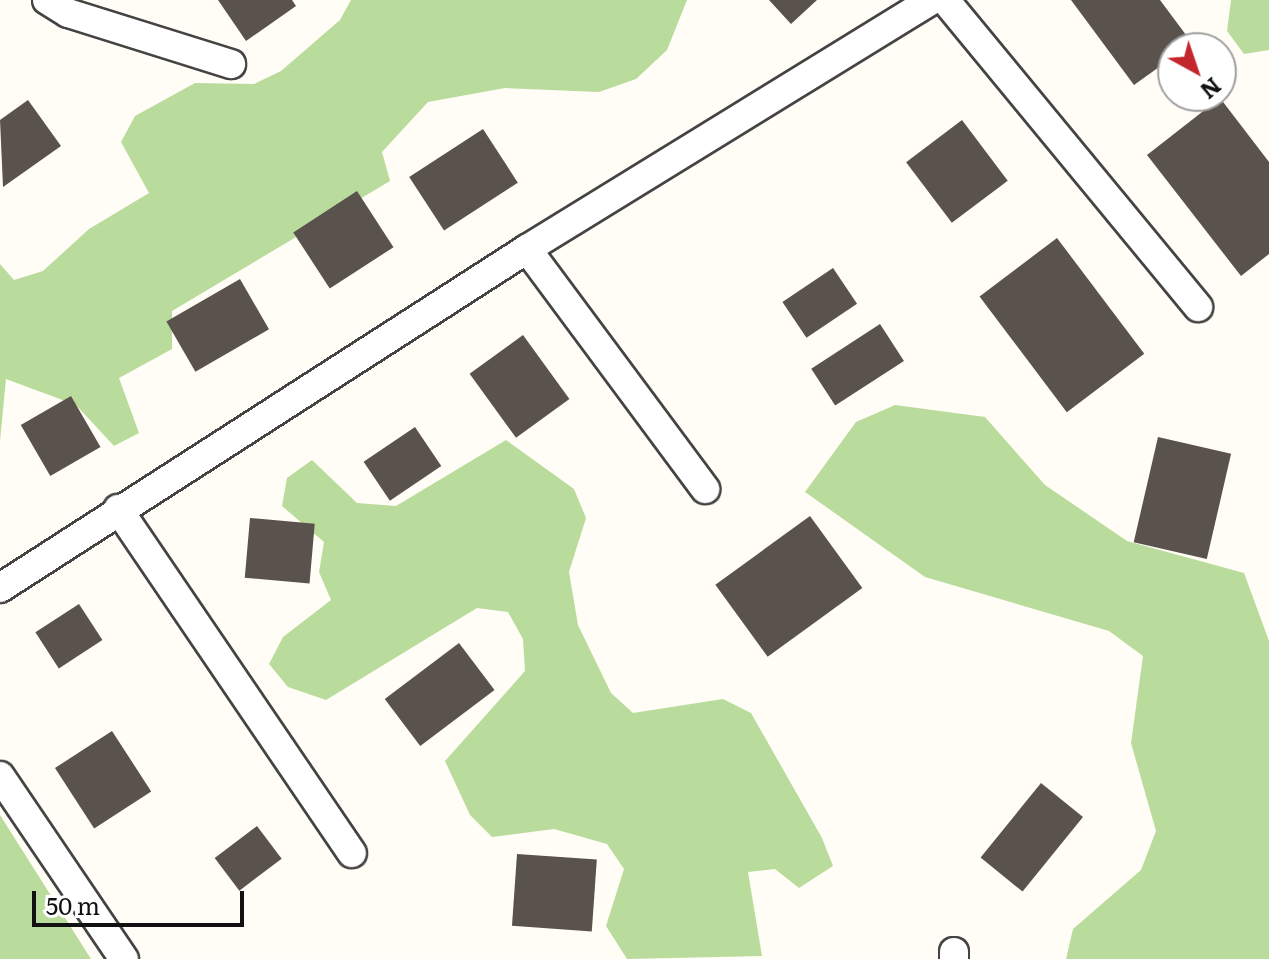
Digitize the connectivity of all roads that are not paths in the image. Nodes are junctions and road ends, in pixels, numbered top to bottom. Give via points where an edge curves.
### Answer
1 (47, 0) edge
2 (931, 0) edge
3 (945, 0) edge
4 (231, 64) dead end
5 (527, 249) junction
6 (1198, 307) dead end
7 (705, 489) dead end
8 (118, 509) junction
9 (0, 588) edge
10 (0, 776) edge
11 (352, 853) dead end
12 (124, 959) edge

1 - 4 street via 68,13
2 - 5 street
3 - 6 street
5 - 7 street
5 - 8 street
8 - 9 street
8 - 11 street
10 - 12 street

